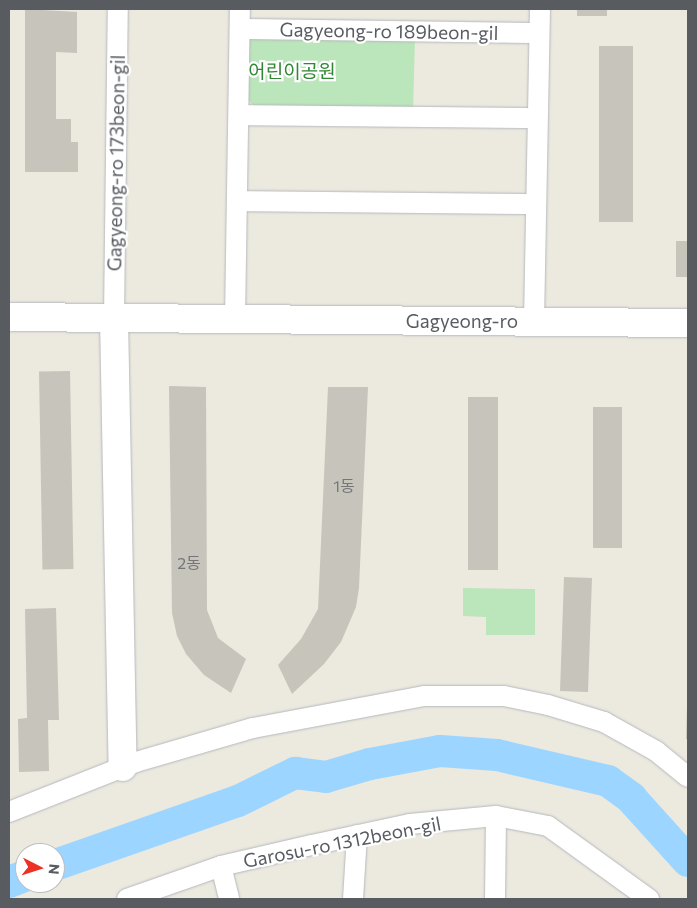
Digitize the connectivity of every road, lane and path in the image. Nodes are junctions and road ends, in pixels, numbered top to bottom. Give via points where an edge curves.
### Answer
1 (118, 9) edge
2 (240, 9) edge
3 (540, 9) edge
4 (240, 29) junction
5 (539, 33) junction
6 (239, 115) junction
7 (538, 118) junction
8 (237, 201) junction
9 (536, 204) junction
10 (9, 317) edge
11 (114, 318) junction
12 (235, 319) junction
13 (534, 321) junction
14 (688, 322) edge
15 (123, 767) junction
16 (688, 777) edge
17 (9, 812) edge
18 (496, 816) junction
19 (357, 836) junction
20 (221, 866) junction
21 (127, 899) edge
22 (229, 899) edge
23 (353, 899) edge
24 (495, 899) edge
25 (649, 899) edge

1 - 11 street, Gagyeong-ro 173beon-gil
2 - 4 street
3 - 5 street
4 - 5 street, Gagyeong-ro 189beon-gil
4 - 6 street
5 - 7 street
6 - 7 street
6 - 8 street
7 - 9 street
8 - 9 street
8 - 12 street
9 - 13 street
10 - 11 street, Gagyeong-ro
11 - 12 street, Gagyeong-ro
11 - 15 street
12 - 13 street, Gagyeong-ro
13 - 14 street, Gagyeong-ro
15 - 16 street via 281,720 424,696 495,696 548,705 604,722 656,751
15 - 17 street
18 - 19 street, Garosu-ro 1312beon-gil via 410,824
18 - 24 street
18 - 25 street, Garosu-ro 1312beon-gil via 548,826
19 - 20 street, Garosu-ro 1312beon-gil
19 - 23 street
20 - 21 street
20 - 22 street, Garosu-ro 1312beon-gil

